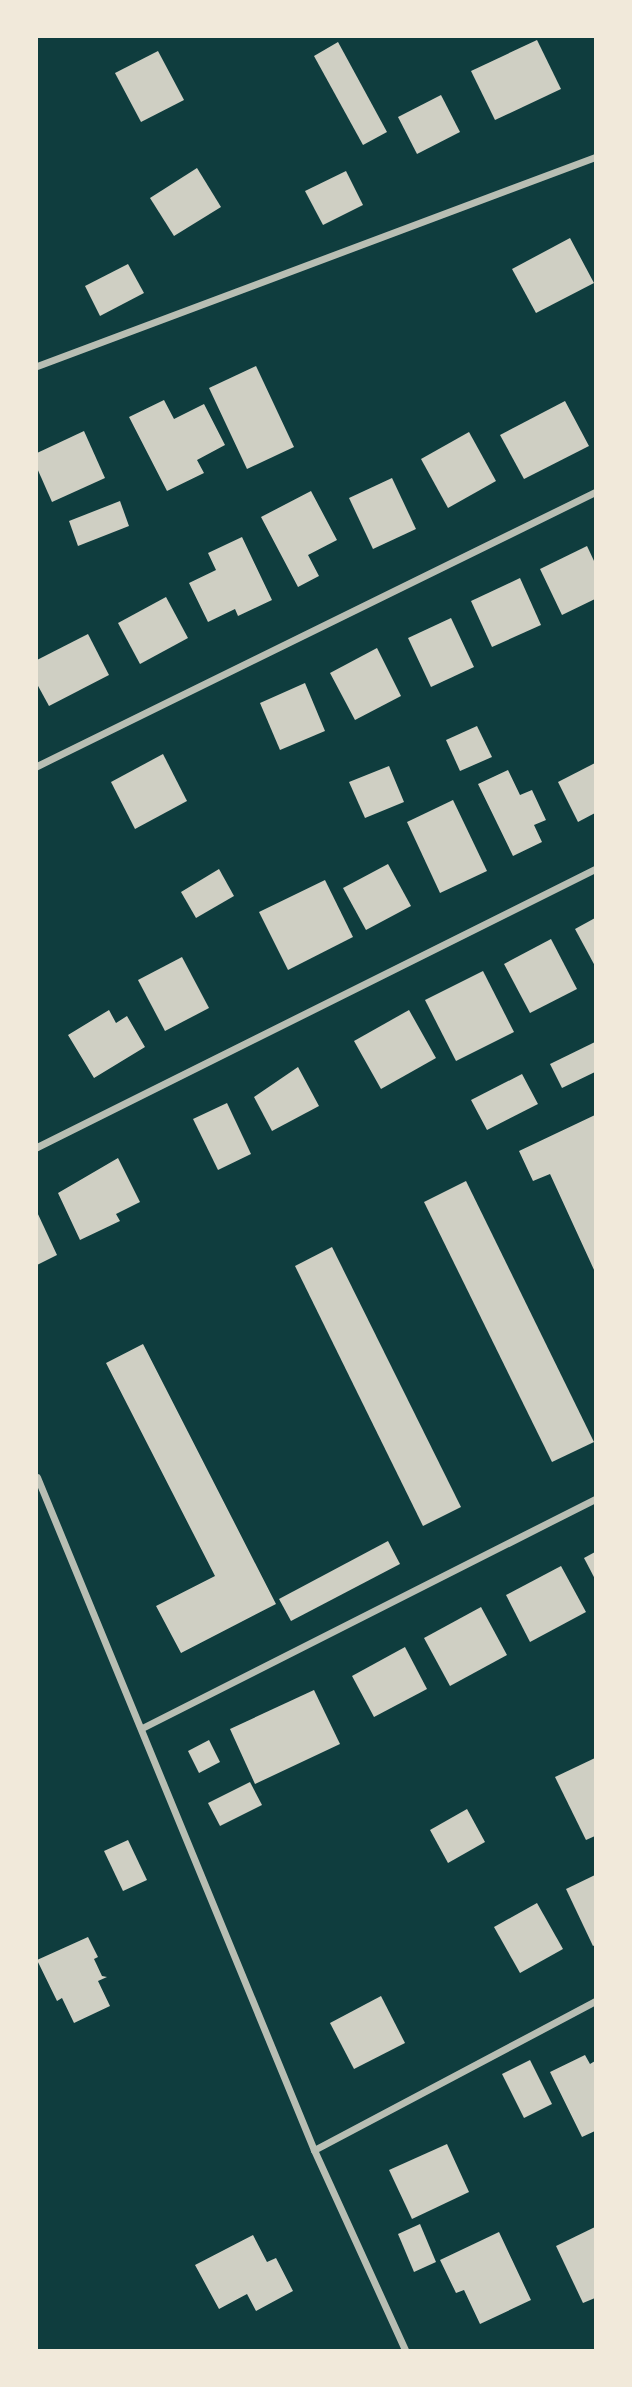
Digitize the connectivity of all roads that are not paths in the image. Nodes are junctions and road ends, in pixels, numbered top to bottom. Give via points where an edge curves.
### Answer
1 (595, 157) edge
2 (37, 366) edge
3 (595, 492) edge
4 (37, 766) edge
5 (595, 869) edge
6 (37, 1147) edge
7 (37, 1477) edge
8 (595, 1499) edge
9 (142, 1728) junction
10 (595, 2001) edge
11 (314, 2150) junction
12 (405, 2350) edge

1 - 2 street
3 - 4 street
5 - 6 street
7 - 9 street
8 - 9 street
9 - 11 street
10 - 11 street
11 - 12 street

